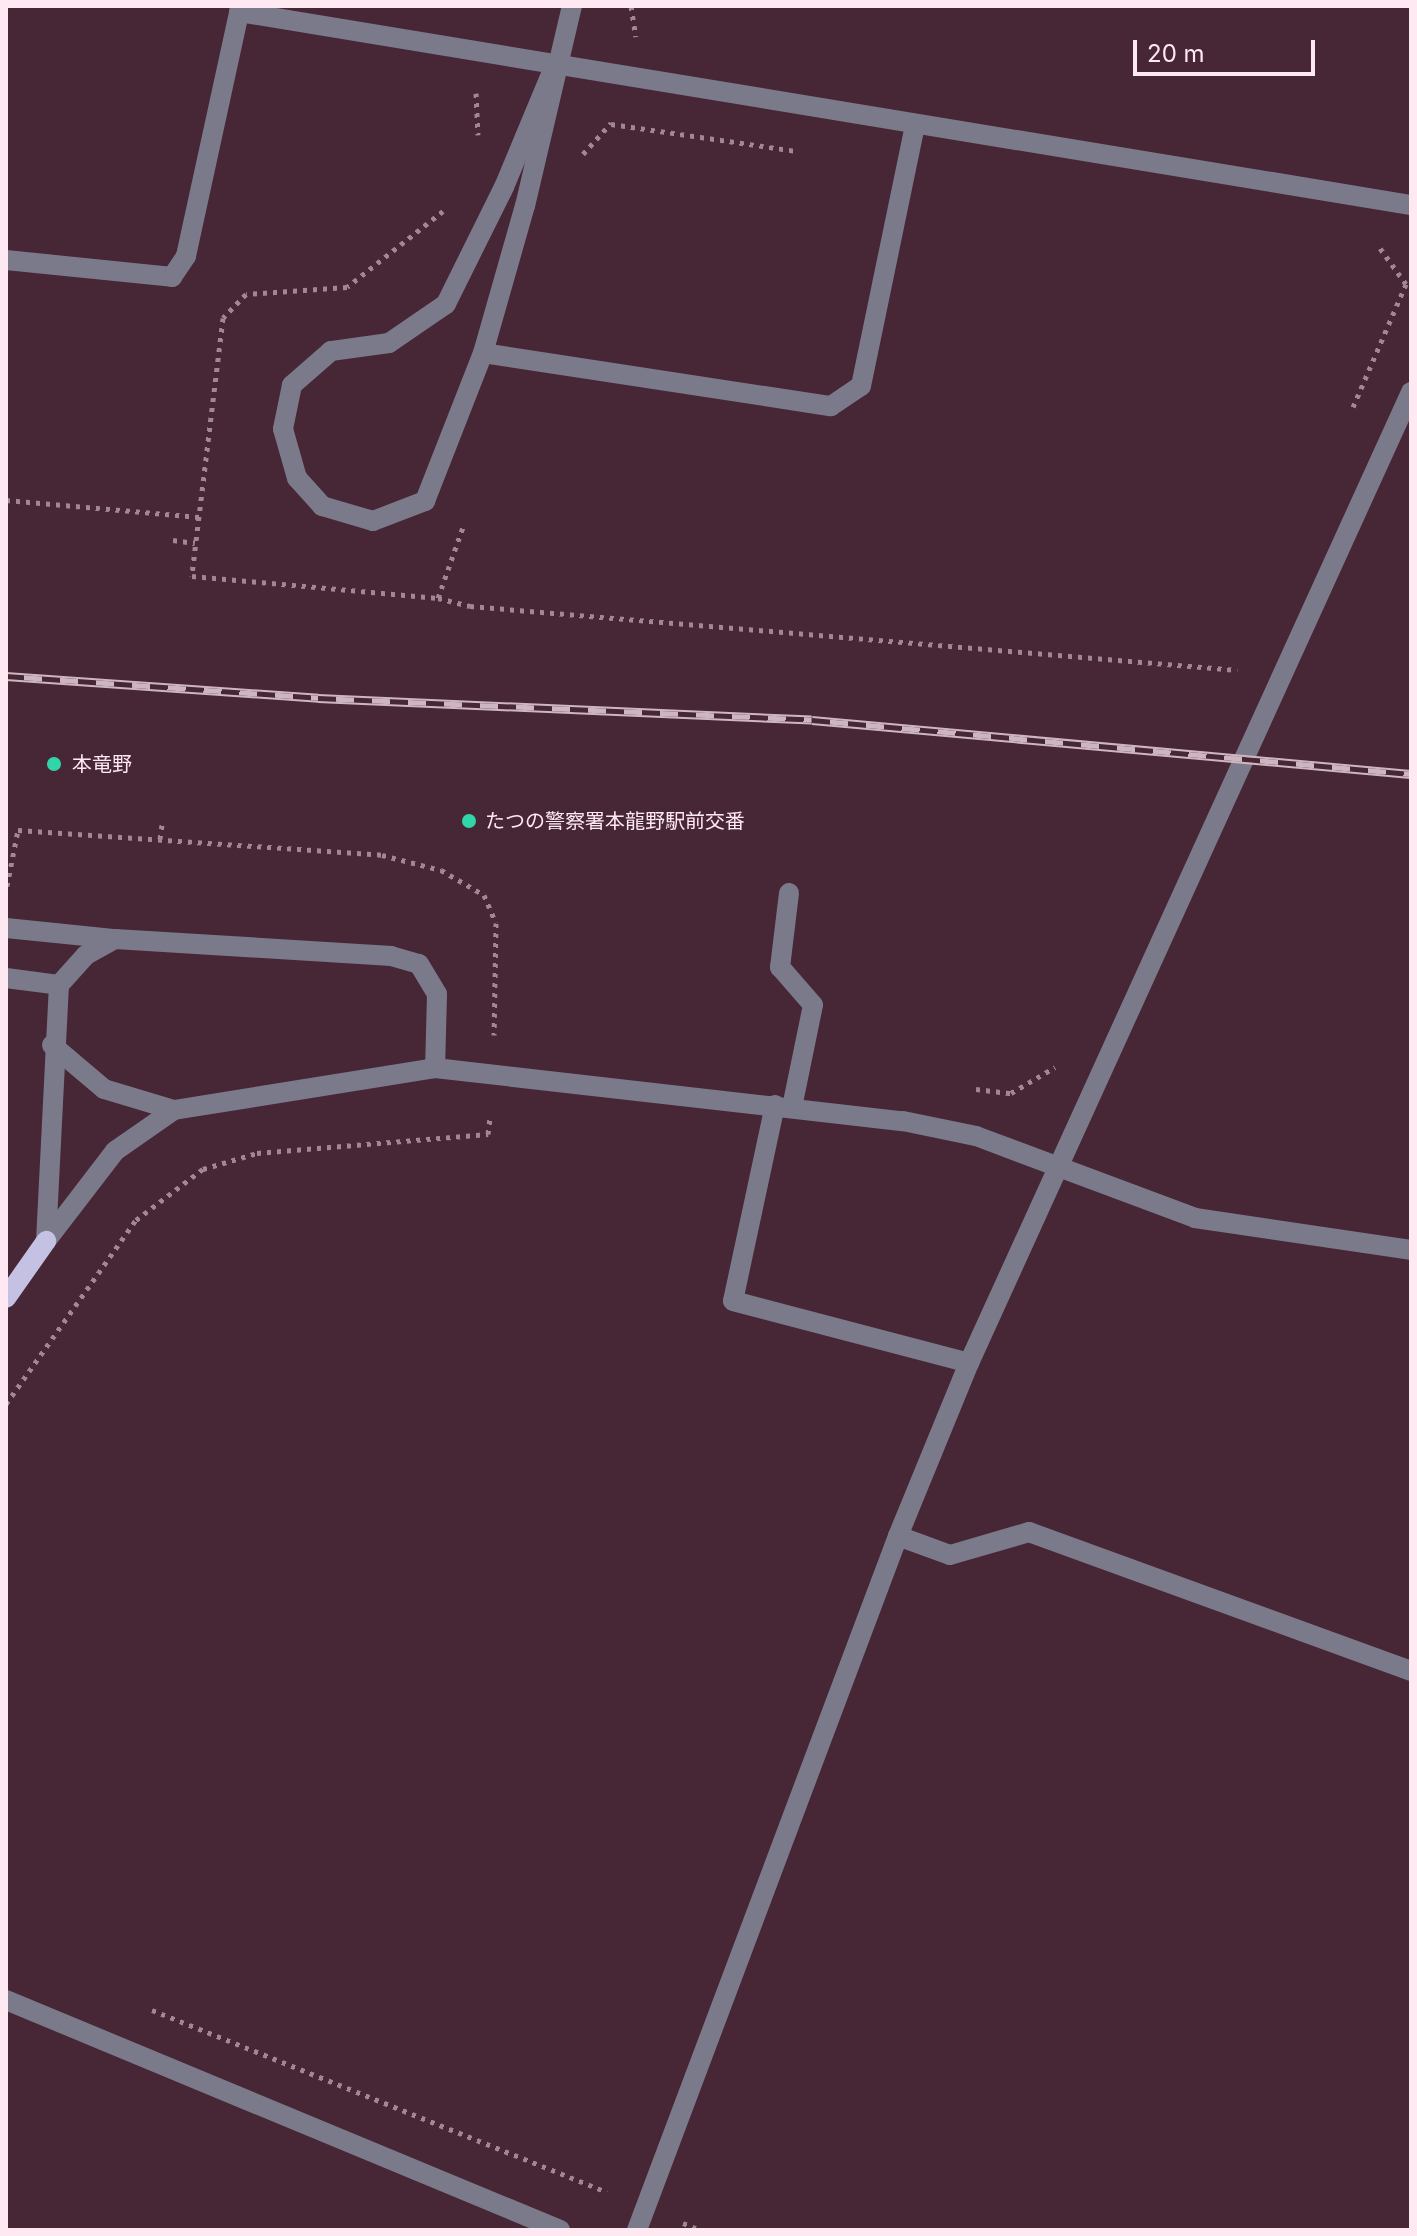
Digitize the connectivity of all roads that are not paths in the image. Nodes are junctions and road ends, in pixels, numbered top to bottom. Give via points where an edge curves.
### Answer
1 (572, 6) edge
2 (240, 9) edge
3 (554, 67) junction
4 (915, 125) junction
5 (1411, 205) edge
6 (6, 260) edge
7 (483, 353) junction
8 (1411, 392) edge
9 (789, 893) dead end
10 (6, 928) edge
11 (115, 939) junction
12 (6, 978) edge
13 (59, 985) junction
14 (52, 1045) junction
15 (435, 1068) junction
16 (783, 1106) junction
17 (174, 1110) junction
18 (1058, 1168) junction
19 (46, 1241) junction
20 (1411, 1250) edge
21 (6, 1298) edge
22 (969, 1363) junction
23 (898, 1536) junction
24 (1411, 1671) edge
25 (6, 2000) edge
26 (560, 2230) edge
27 (637, 2230) edge

1 - 3 street
2 - 3 street
2 - 6 street via 186,256 172,277
3 - 4 street
3 - 7 street via 525,206
3 - 7 street via 504,187 446,304 389,343 331,351 292,385 283,429 297,478 322,506 373,521 425,501
4 - 5 street
4 - 7 street via 861,386 831,406
8 - 18 street
9 - 16 street via 780,967 813,1005
10 - 11 street
11 - 13 street via 86,955
11 - 15 street via 391,956 419,964 437,994
12 - 13 street
13 - 14 street
14 - 17 street via 104,1089
14 - 19 street
15 - 16 street
15 - 17 street
16 - 18 street via 976,1136
16 - 22 street via 733,1301
17 - 19 street via 115,1151
18 - 20 street via 1195,1218
18 - 22 street
19 - 21 main road
22 - 23 street
23 - 24 street via 950,1555 1029,1532
23 - 27 street
25 - 26 street

